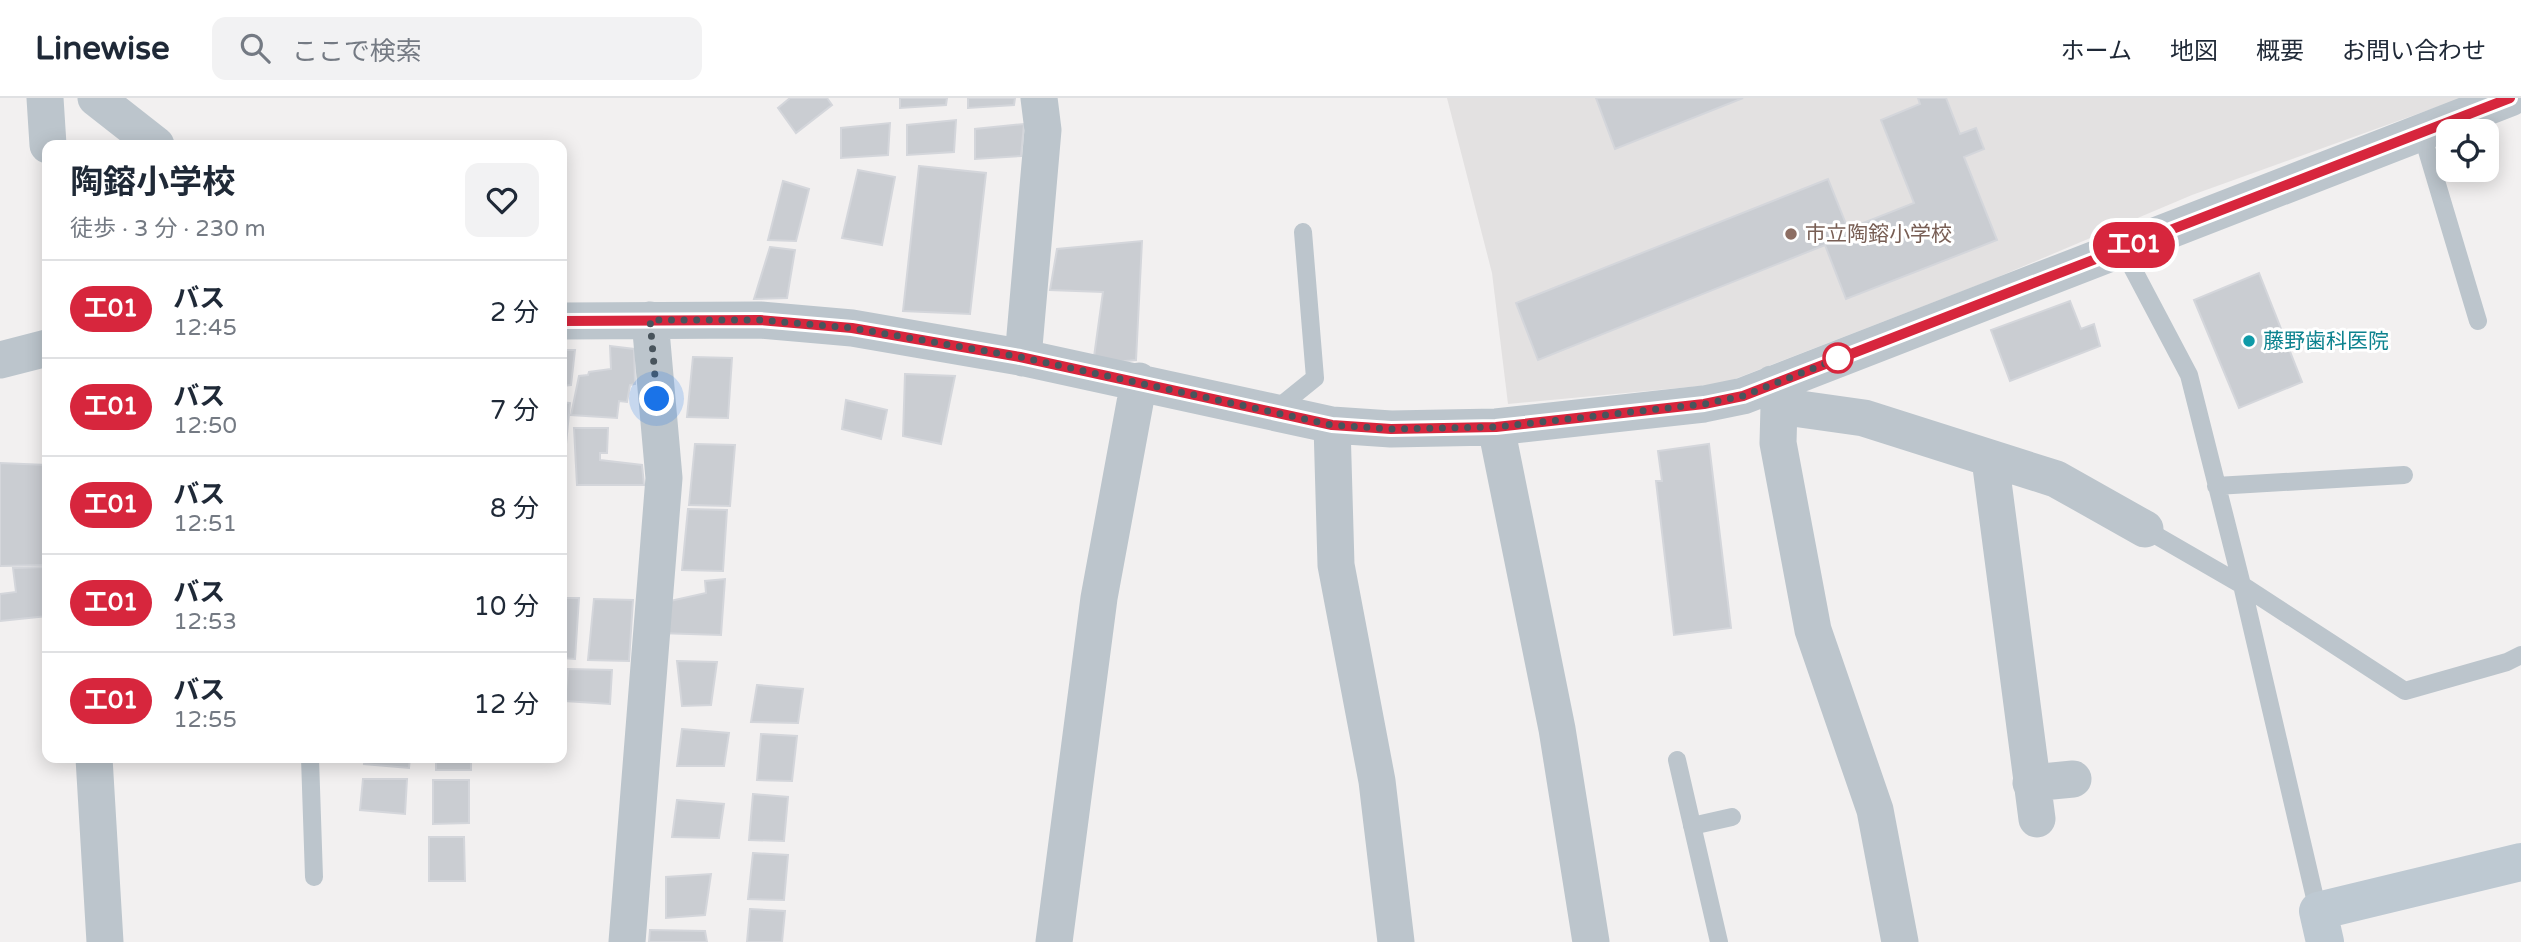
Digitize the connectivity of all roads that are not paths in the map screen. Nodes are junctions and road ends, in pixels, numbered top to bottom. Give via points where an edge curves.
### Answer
1 (45, 98) edge
2 (96, 98) edge
3 (1039, 98) edge
4 (2488, 102) edge
5 (2422, 134) junction
6 (48, 140) edge
7 (150, 140) edge
8 (1303, 232) dead end
9 (2123, 250) junction
10 (650, 320) junction
11 (567, 321) edge
12 (2478, 321) dead end
13 (42, 349) edge
14 (1023, 358) junction
15 (0, 360) edge
16 (1139, 382) junction
17 (1775, 395) junction
18 (1273, 412) junction
19 (1332, 425) junction
20 (1496, 427) junction
21 (1990, 459) junction
22 (2404, 475) dead end
23 (2216, 486) junction
24 (2145, 529) joint
25 (2242, 585) junction
26 (2521, 655) edge
27 (1677, 761) dead end
28 (94, 763) edge
29 (310, 763) edge
30 (2073, 779) dead end
31 (2031, 783) junction
32 (1732, 817) dead end
33 (2037, 819) dead end
34 (1692, 826) junction
35 (2521, 862) edge
36 (314, 877) dead end
37 (2321, 927) edge
38 (106, 942) edge
39 (627, 942) edge
40 (1054, 942) edge
41 (1396, 942) edge
42 (1591, 942) edge
43 (1719, 942) edge
44 (1900, 942) edge

1 - 6 street
2 - 7 street
3 - 14 street via 1043,130
4 - 5 street
5 - 9 street
5 - 12 lane
8 - 18 lane via 1315,377
9 - 17 street
9 - 23 lane via 2189,375
10 - 11 street
10 - 14 street via 760,320 852,328
10 - 39 street via 664,478
13 - 15 street
14 - 16 street
16 - 18 street
16 - 40 street via 1099,598
17 - 20 street
17 - 21 street
17 - 44 street via 1778,443 1813,630 1875,810
18 - 19 street
19 - 20 street
19 - 41 street via 1336,565 1377,781
20 - 42 street via 1557,729
21 - 24 street via 2056,479
21 - 31 street
22 - 23 lane
23 - 25 lane
24 - 25 lane
25 - 26 lane via 2405,691
25 - 37 lane
27 - 34 lane
28 - 38 street
29 - 36 lane
30 - 31 street
31 - 33 street
32 - 34 lane
34 - 43 lane
35 - 37 main road

